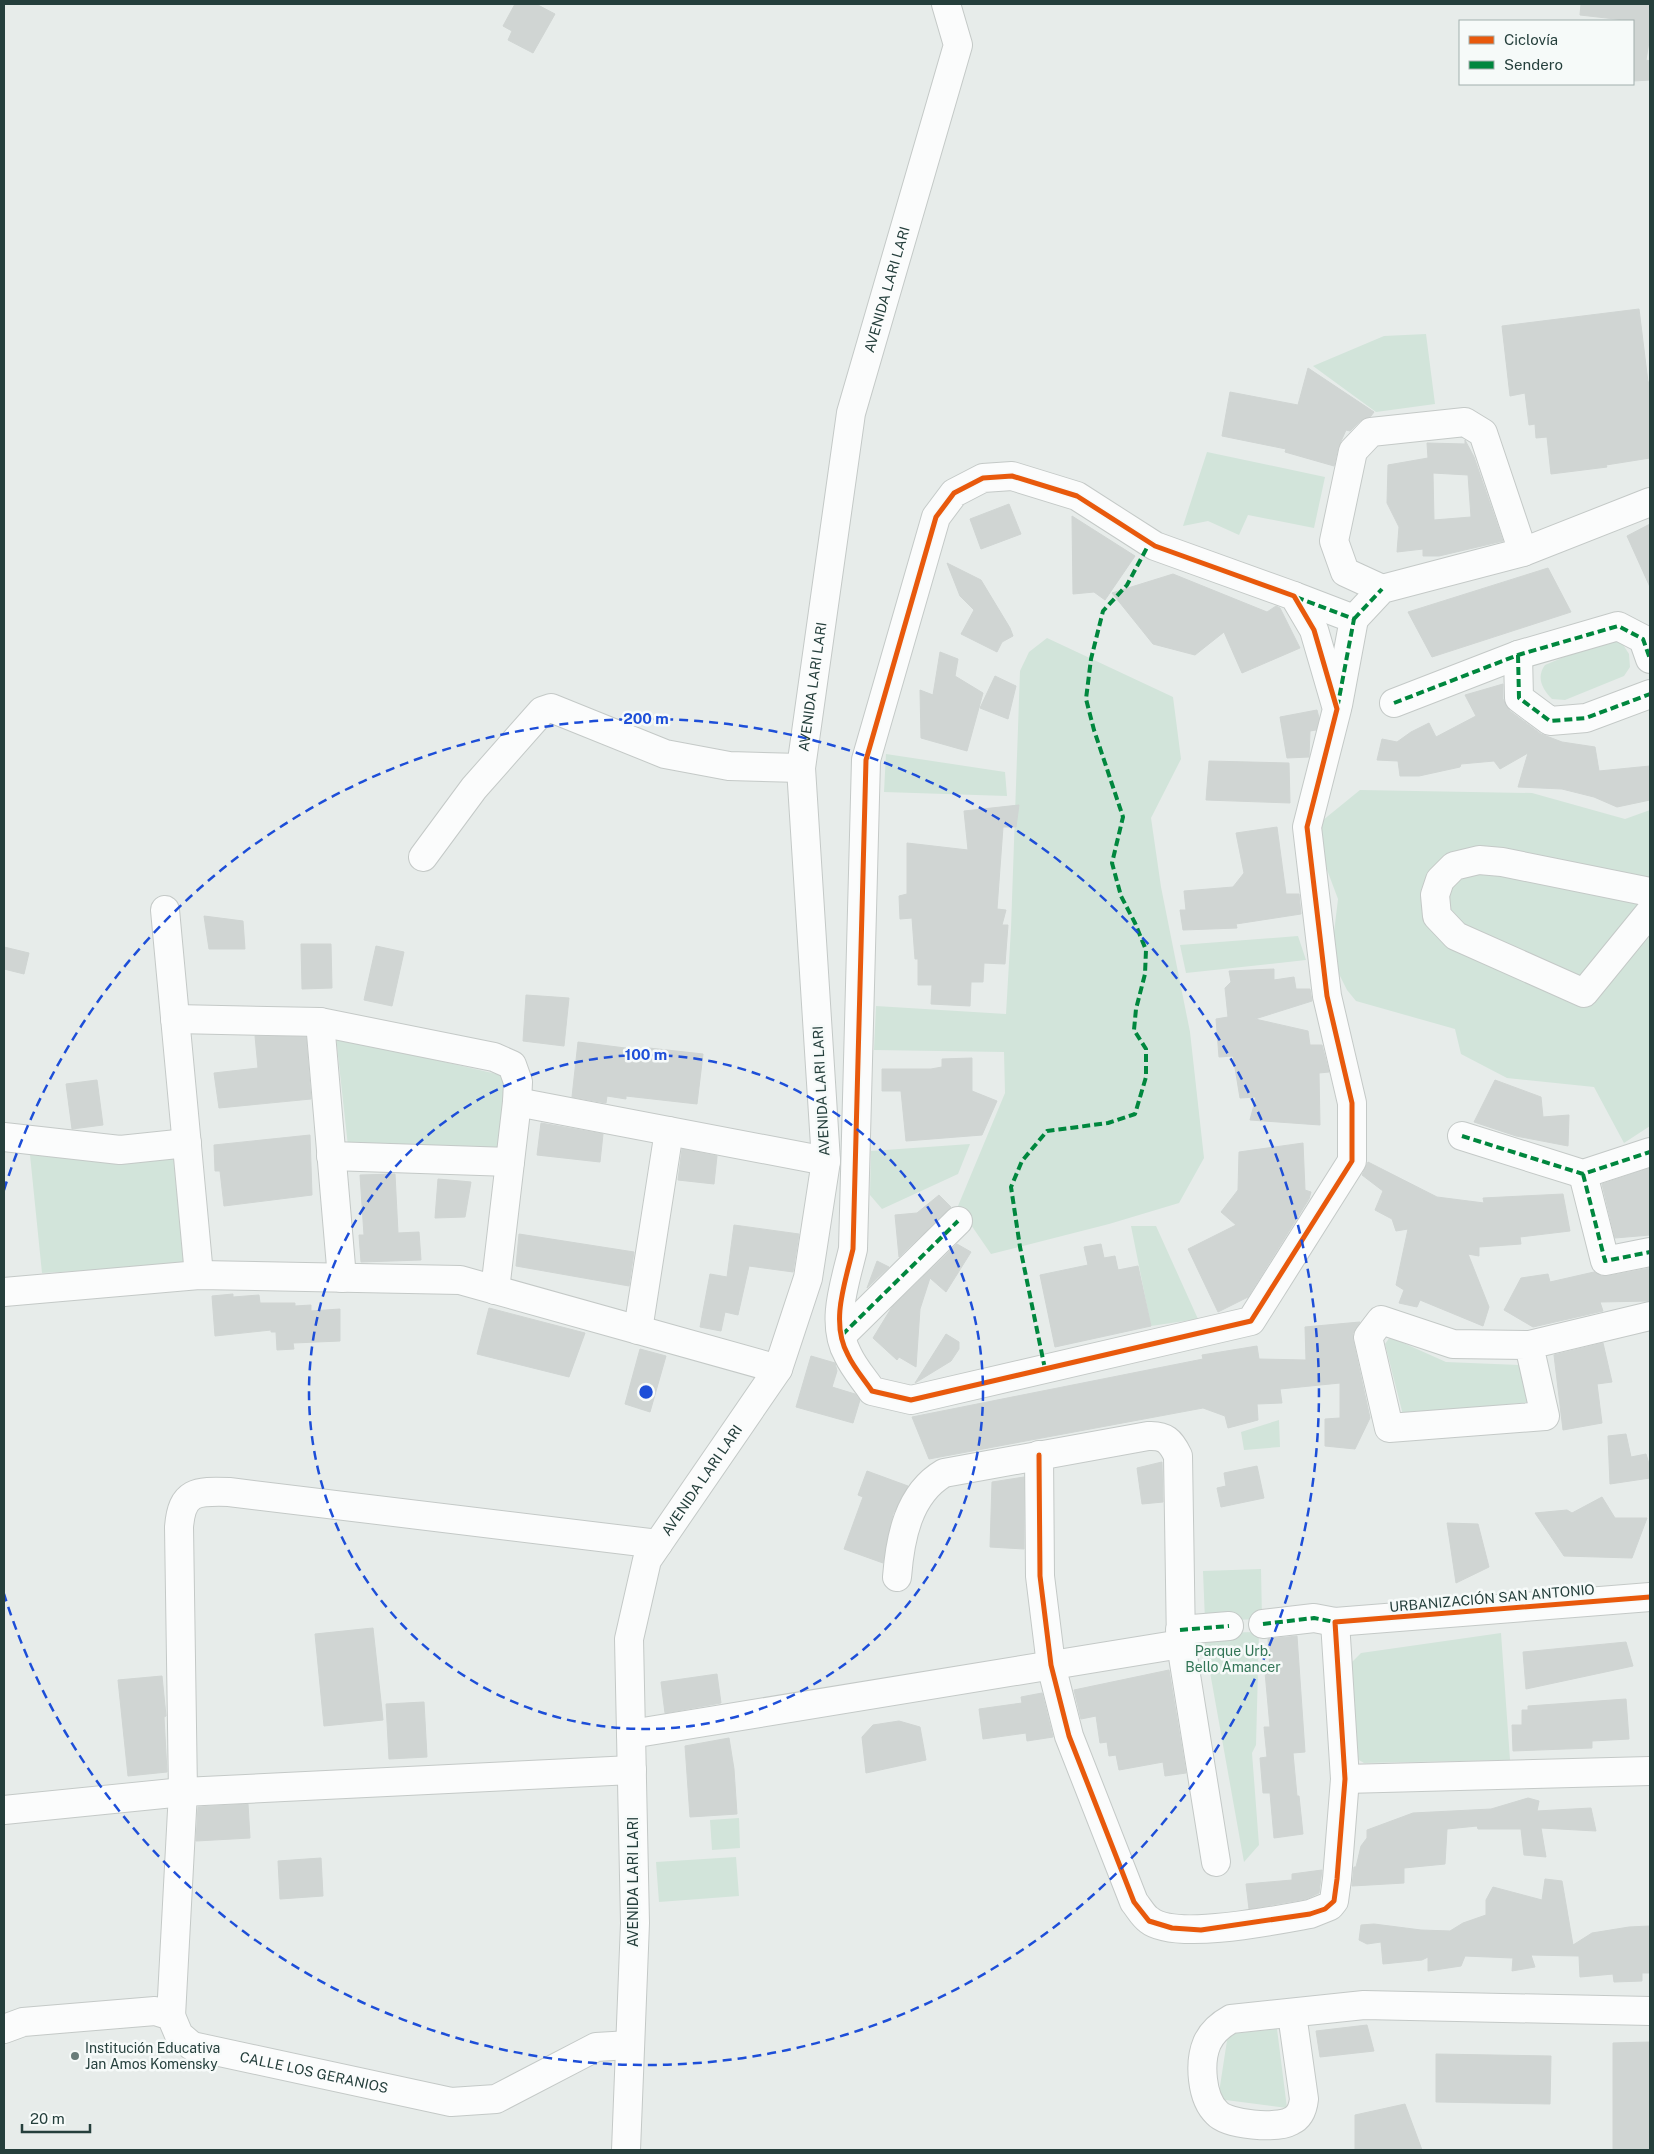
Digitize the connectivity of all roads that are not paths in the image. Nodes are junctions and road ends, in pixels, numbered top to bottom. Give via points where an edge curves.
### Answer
1 (946, 4) edge
2 (1650, 502) edge
3 (1523, 552) junction
4 (1382, 589) junction
5 (1294, 596) junction
6 (1354, 620) junction
7 (1518, 655) junction
8 (1650, 659) edge
9 (1650, 694) edge
10 (1394, 703) dead end
11 (1337, 709) junction
12 (801, 768) junction
13 (423, 857) dead end
14 (1650, 892) edge
15 (165, 910) dead end
16 (1650, 912) edge
17 (175, 1019) junction
18 (320, 1022) junction
19 (517, 1102) junction
20 (669, 1130) junction
21 (1462, 1136) dead end
22 (4, 1137) edge
23 (187, 1143) junction
24 (1650, 1152) edge
25 (331, 1156) junction
26 (826, 1161) junction
27 (510, 1162) junction
28 (1583, 1174) junction
29 (958, 1221) dead end
30 (1650, 1252) edge
31 (199, 1276) junction
32 (342, 1278) junction
33 (808, 1278) junction
34 (495, 1290) junction
35 (843, 1290) junction
36 (4, 1292) edge
37 (1650, 1316) edge
38 (638, 1330) junction
39 (842, 1335) junction
40 (1529, 1345) junction
41 (778, 1369) junction
42 (1039, 1455) junction
43 (658, 1544) junction
44 (897, 1577) dead end
45 (1650, 1597) edge
46 (1335, 1622) junction
47 (1262, 1624) dead end
48 (1229, 1626) dead end
49 (1180, 1637) junction
50 (1051, 1665) junction
51 (631, 1734) junction
52 (632, 1770) junction
53 (1650, 1771) edge
54 (1345, 1779) junction
55 (182, 1792) junction
56 (4, 1810) edge
57 (1216, 1862) dead end
58 (1650, 2011) edge
59 (1292, 2014) junction
60 (171, 2016) junction
61 (4, 2029) edge
62 (630, 2045) junction
63 (626, 2150) edge

1 - 12 street, AVENIDA LARI LARI via 958,46 851,413
2 - 3 street
3 - 4 street
3 - 4 street via 1483,433 1465,422 1370,432 1353,451 1334,541 1345,572
4 - 6 street
5 - 6 street
5 - 11 street via 1314,630
5 - 35 street via 1155,546 1077,496 1012,476 983,478 954,492 936,517 866,760 853,1249
6 - 11 street
7 - 8 street via 1618,626 1643,639
7 - 9 street via 1518,698 1550,721 1586,718
7 - 10 street
11 - 39 street via 1307,827 1327,996 1352,1103 1352,1161 1251,1321 911,1400 872,1391 847,1354
12 - 13 street via 729,766 665,754 551,708 542,711 474,788
12 - 26 street, AVENIDA LARI LARI
14 - 16 street via 1479,860 1454,866 1440,880 1435,895 1437,916 1456,936 1584,993
15 - 17 street
17 - 18 street
17 - 23 street
18 - 19 street via 504,1060 516,1072
18 - 25 street
19 - 20 street
19 - 27 street
20 - 26 street
20 - 38 street
21 - 28 street
22 - 23 street via 120,1150
23 - 31 street
24 - 28 street
25 - 27 street
25 - 32 street
26 - 33 street, AVENIDA LARI LARI
27 - 34 street
28 - 30 street via 1605,1261
29 - 39 street
31 - 32 street
31 - 36 street
32 - 34 street via 460,1280
33 - 35 street via 824,1287
33 - 41 street, AVENIDA LARI LARI
34 - 38 street
35 - 39 street via 839,1325
37 - 40 street
38 - 41 street
40 - 40 street via 1545,1416 1389,1428 1368,1337 1381,1320 1453,1344
41 - 43 street, AVENIDA LARI LARI
42 - 44 street via 944,1473 931,1481 915,1503 900,1543
42 - 49 street via 1148,1436 1167,1439 1173,1446 1178,1456
42 - 50 street via 1040,1576
43 - 51 street, AVENIDA LARI LARI via 647,1560 629,1639
43 - 55 street via 229,1492 206,1491 189,1497 180,1510 179,1528
45 - 46 street, URBANIZACIÓN SAN ANTONIO
46 - 47 street, URBANIZACIÓN SAN ANTONIO via 1314,1618
46 - 54 street
48 - 49 street
49 - 50 street
49 - 57 street
50 - 51 street
50 - 54 street via 1069,1736 1134,1902 1149,1921 1172,1928 1201,1930 1295,1917 1325,1909 1334,1901
51 - 52 street, AVENIDA LARI LARI
52 - 55 street
52 - 62 street, AVENIDA LARI LARI via 635,1923
53 - 54 street
55 - 56 street
55 - 60 street
58 - 59 street via 1364,2005
59 - 59 street via 1304,2099 1298,2116 1283,2124 1238,2124 1217,2114 1206,2094 1203,2056 1212,2034 1231,2019
60 - 61 street via 155,2011 23,2022
60 - 62 street, CALLE LOS GERANIOS via 179,2035 192,2046 450,2102 496,2099 596,2047
62 - 63 street, AVENIDA LARI LARI

